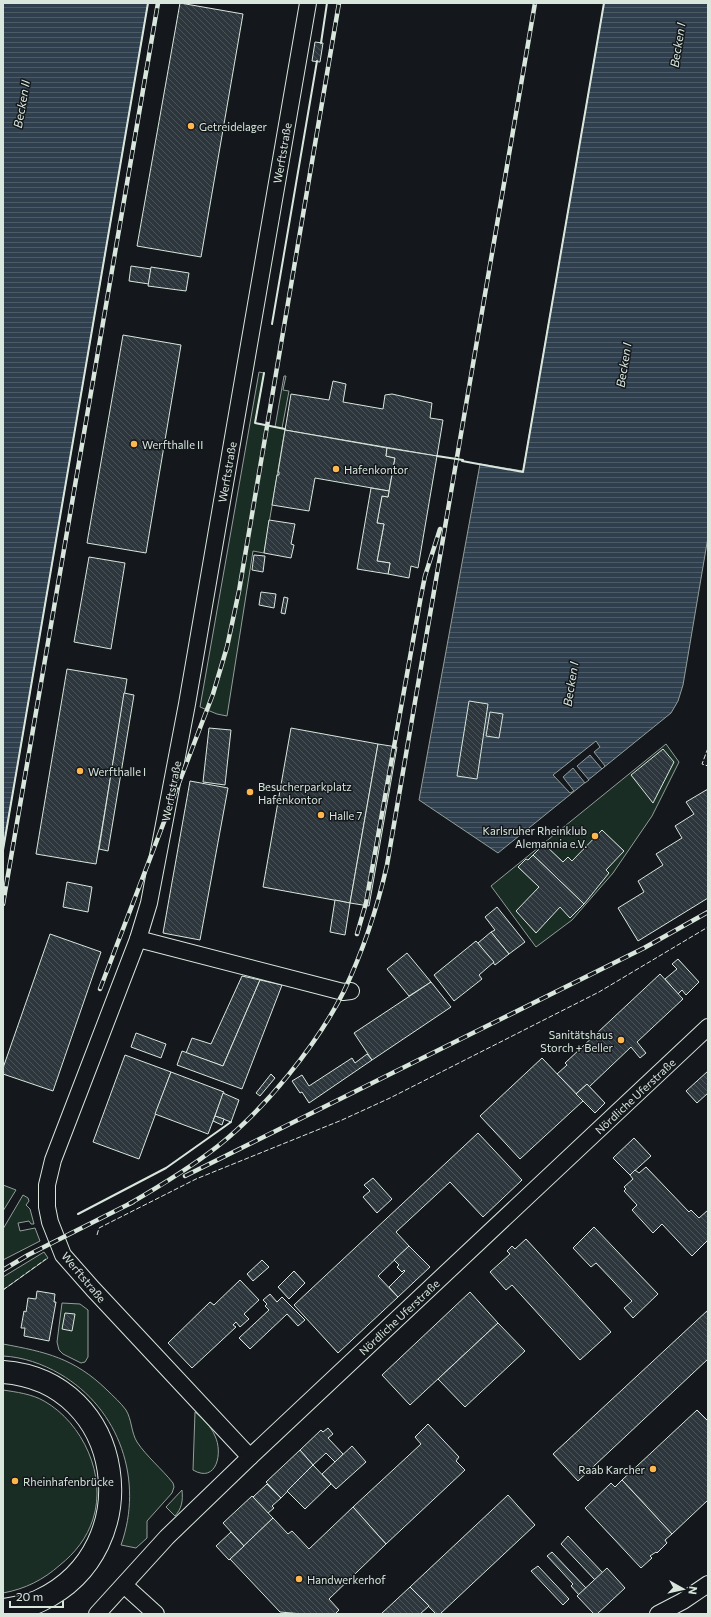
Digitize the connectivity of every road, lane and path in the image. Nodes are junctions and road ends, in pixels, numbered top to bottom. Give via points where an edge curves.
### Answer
1 (308, 3) edge
2 (138, 940) junction
3 (351, 991) dead end
4 (708, 1027) edge
5 (3, 1372) edge
6 (250, 1457) junction
7 (708, 1584) edge
8 (124, 1585) junction
9 (3, 1610) edge
10 (97, 1614) edge
11 (156, 1614) edge
12 (658, 1614) edge

1 - 2 street, Werftstraße via 187,704 149,903
2 - 3 street via 343,992
2 - 6 street, Werftstraße via 53,1160 47,1185 50,1222 63,1255 74,1268
4 - 6 street, Nördliche Uferstraße
5 - 9 main road via 36,1379 53,1387 69,1398 84,1414 96,1432 106,1456 110,1506 95,1551 81,1571 62,1588 41,1601
6 - 8 street, Nördliche Uferstraße via 167,1537
7 - 12 street
8 - 10 street, Nördliche Uferstraße
8 - 11 street

